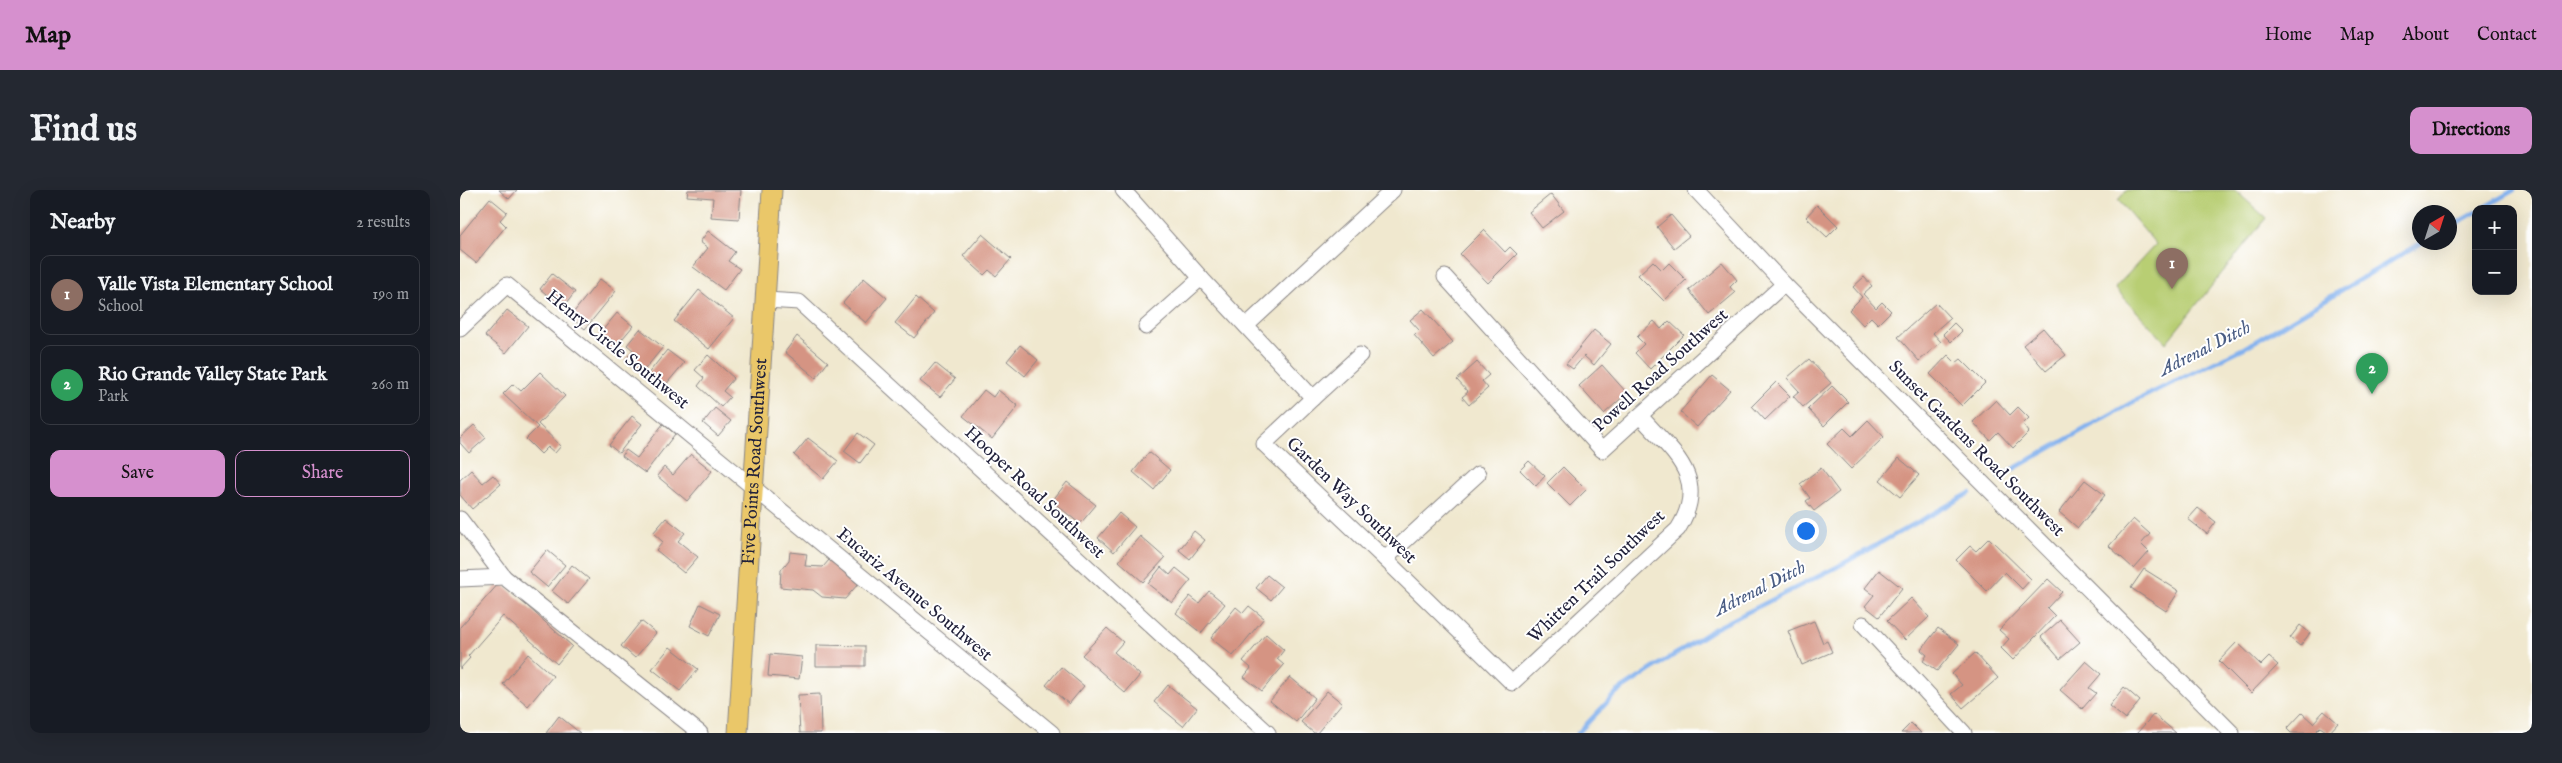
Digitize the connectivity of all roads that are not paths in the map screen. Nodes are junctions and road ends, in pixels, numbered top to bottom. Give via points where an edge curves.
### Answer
1 (772, 190) edge
2 (1124, 190) edge
3 (1393, 190) edge
4 (1696, 190) edge
5 (1201, 278) junction
6 (1445, 278) dead end
7 (1784, 284) junction
8 (766, 300) junction
9 (1246, 326) junction
10 (1146, 327) dead end
11 (460, 329) edge
12 (1360, 355) dead end
13 (1313, 398) junction
14 (1640, 416) junction
15 (1478, 474) dead end
16 (752, 486) junction
17 (460, 519) edge
18 (1386, 559) junction
19 (504, 577) junction
20 (460, 579) edge
21 (1863, 624) dead end
22 (1512, 683) joint
23 (700, 733) edge
24 (738, 733) edge
25 (1052, 733) edge
26 (1268, 733) edge
27 (1964, 733) edge
28 (2232, 733) edge

1 - 8 main road, Five Points Road Southwest
2 - 5 street
3 - 9 street
4 - 7 street, Sunset Gardens Road Southwest
5 - 9 street
5 - 10 street
6 - 14 street, Powell Road Southwest via 1602,450
7 - 14 street, Powell Road Southwest
7 - 28 street, Sunset Gardens Road Southwest
8 - 16 main road, Five Points Road Southwest
8 - 26 street, Hooper Road Southwest via 799,302
9 - 13 street
11 - 16 street, Henry Circle Southwest via 508,285
12 - 13 street
13 - 18 street, Garden Way Southwest via 1264,444
14 - 22 street, Whitten Trail Southwest via 1683,462 1690,480 1688,513 1678,529
15 - 18 street
16 - 24 main road, Five Points Road Southwest
16 - 25 street, Eucariz Avenue Southwest
17 - 19 street
18 - 22 street, Garden Way Southwest
19 - 20 street
19 - 23 street
21 - 27 street

